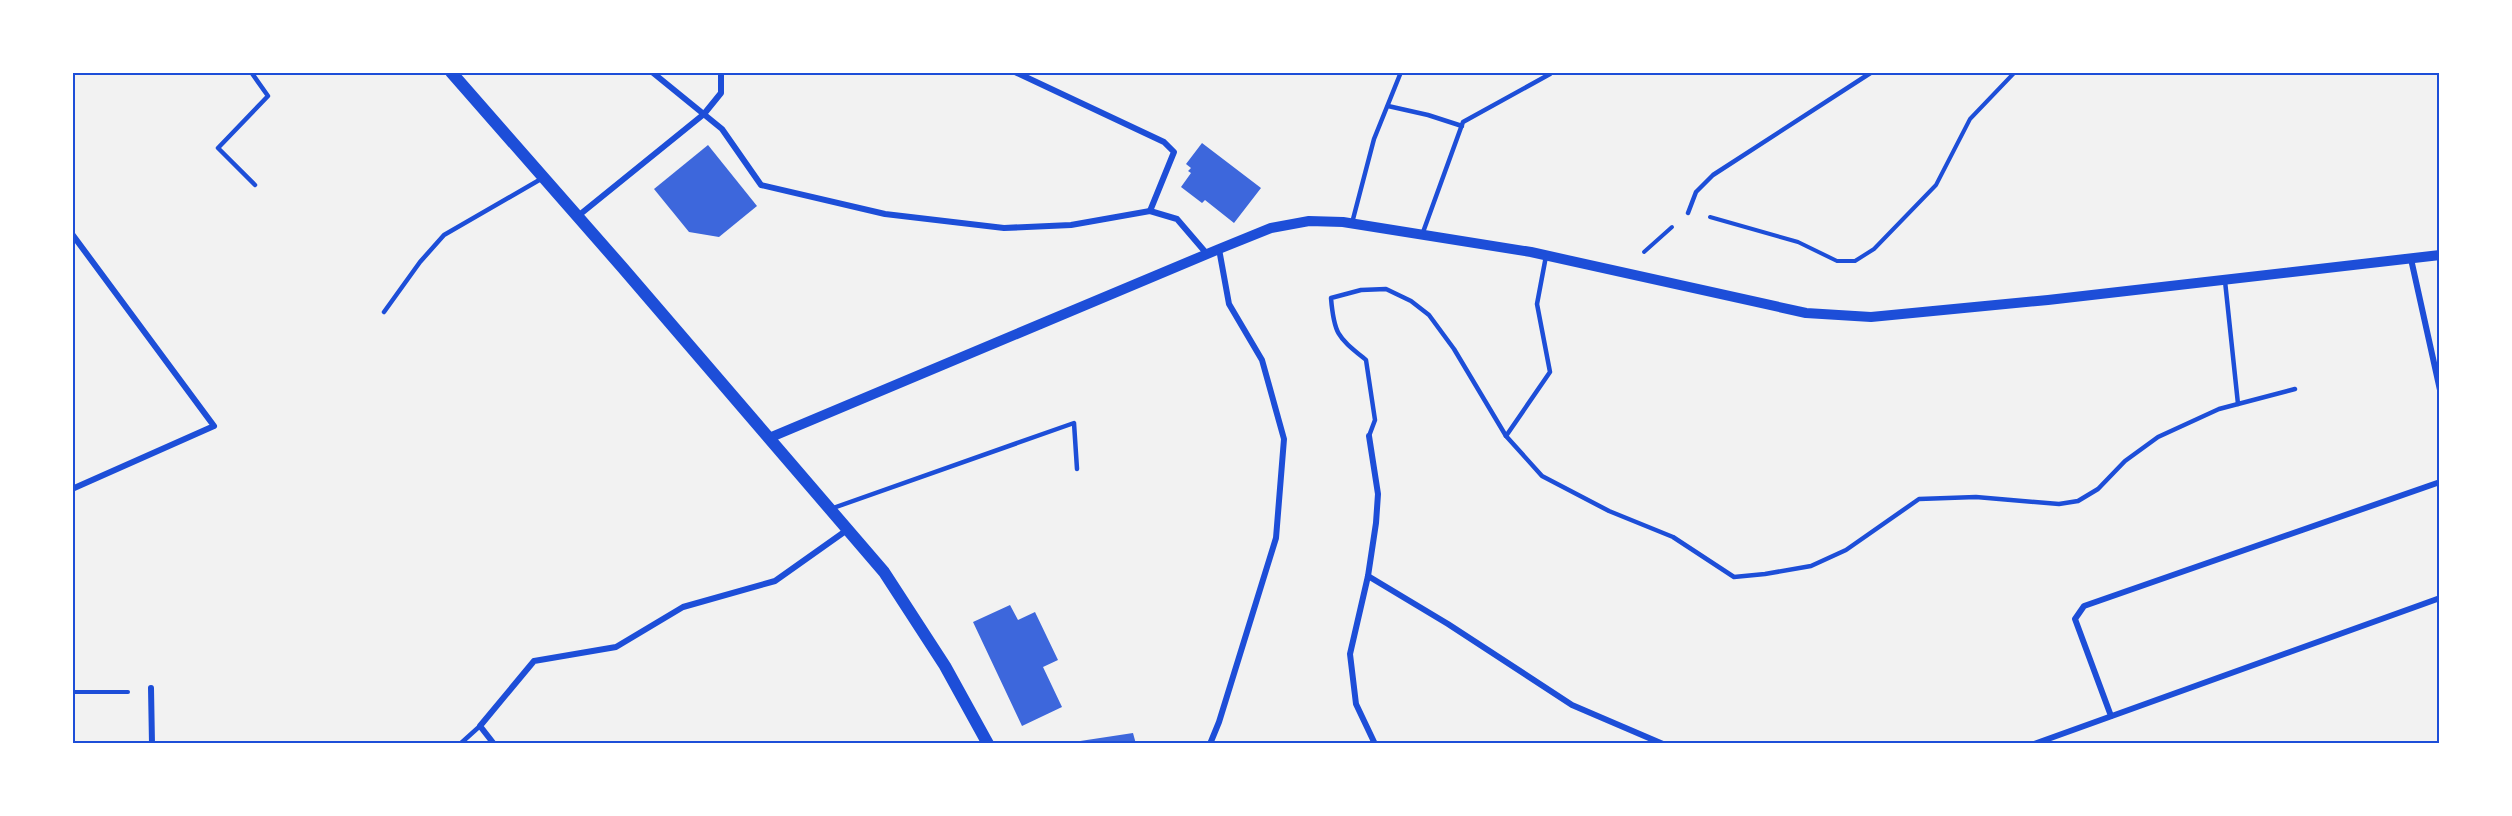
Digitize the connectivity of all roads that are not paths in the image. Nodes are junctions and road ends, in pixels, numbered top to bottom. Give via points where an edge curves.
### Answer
1 (251, 72) edge
2 (451, 72) edge
3 (652, 72) edge
4 (721, 72) edge
5 (1015, 72) edge
6 (1401, 72) edge
7 (1872, 72) edge
8 (1550, 74) dead end
9 (1388, 106) junction
10 (704, 114) junction
11 (1462, 126) junction
12 (543, 177) junction
13 (255, 185) dead end
14 (1150, 211) junction
15 (1688, 213) road end
16 (578, 216) junction
17 (1352, 223) junction
18 (72, 234) edge
19 (1422, 235) junction
20 (1219, 249) junction
21 (1208, 254) junction
22 (2440, 255) edge
23 (1546, 256) junction
24 (2411, 259) junction
25 (2225, 280) junction
26 (384, 312) dead end
27 (2295, 389) dead end
28 (2440, 390) edge
29 (2238, 404) junction
30 (1506, 435) junction
31 (1370, 436) joint
32 (769, 438) junction
33 (1077, 469) dead end
34 (2440, 482) edge
35 (72, 489) edge
36 (830, 509) junction
37 (848, 529) junction
38 (1368, 576) junction
39 (2440, 598) edge
40 (151, 688) dead end
41 (2111, 716) junction
42 (480, 726) junction
43 (152, 744) edge
44 (460, 744) edge
45 (494, 744) edge
46 (988, 744) edge
47 (1210, 744) edge
48 (1375, 744) edge
49 (1663, 744) edge
50 (2034, 744) edge

1 - 13 lane via 268,96 218,148
2 - 12 main road
3 - 10 street
4 - 10 street via 721,93
5 - 14 street via 1164,142 1174,152
6 - 9 lane
7 - 15 lane via 1713,175 1696,192
8 - 11 lane
9 - 11 lane
9 - 17 lane via 1374,139
10 - 14 street via 722,129 761,184 885,214 1004,228 1071,225
10 - 16 street
11 - 19 lane
12 - 16 main road
12 - 26 lane via 444,235
14 - 21 street via 1177,219
16 - 32 main road
17 - 19 street
17 - 20 street via 1309,221 1271,228
18 - 35 street via 214,426
19 - 23 street
20 - 21 street
20 - 47 street via 1229,304 1262,360 1284,439 1276,538
21 - 32 street
22 - 24 street
23 - 25 street via 1806,314 1871,317
23 - 30 lane via 1537,304 1550,372
24 - 25 street
24 - 28 street
25 - 29 lane
27 - 29 lane
29 - 30 lane via 2158,437 2125,461 2098,489 2078,501 2059,504 1976,497 1919,499 1846,550 1811,566 1734,577 1673,537 1609,512 1542,476
30 - 31 lane via 1429,315 1386,289 1361,290 1331,298 1333,323 1340,338 1366,360 1375,420
31 - 38 street via 1378,494
32 - 36 main road
33 - 36 lane via 1074,423
34 - 41 street via 2084,606 2075,619
36 - 37 main road
37 - 42 street via 775,581 683,607 616,647 534,661
37 - 46 main road via 884,572 945,666
38 - 48 street via 1350,654 1356,704
38 - 49 street via 1572,705
39 - 41 street
40 - 43 street
41 - 50 street
42 - 44 lane
42 - 45 street

